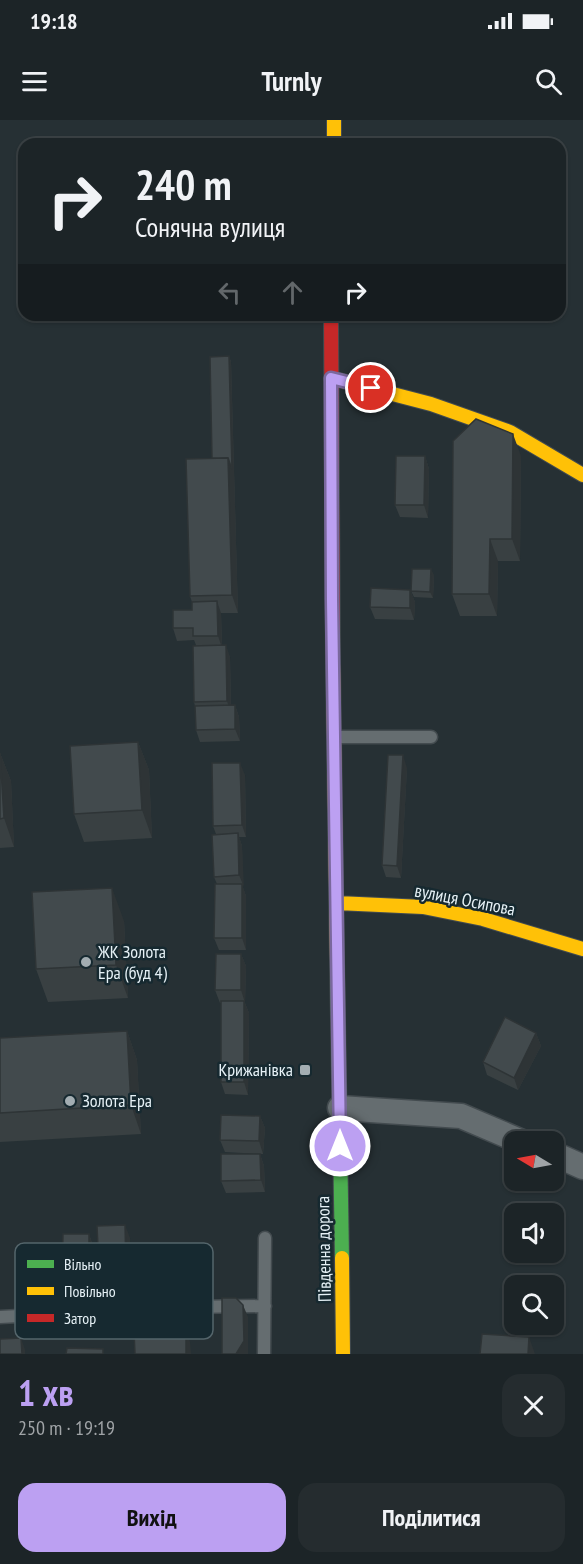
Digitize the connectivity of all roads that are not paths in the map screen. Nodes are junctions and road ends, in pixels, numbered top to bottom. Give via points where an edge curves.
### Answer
1 (334, 120) edge
2 (334, 138) edge
3 (332, 321) edge
4 (331, 378) junction
5 (583, 475) edge
6 (335, 737) junction
7 (431, 737) dead end
8 (337, 903) junction
9 (583, 949) edge
10 (340, 1108) junction
11 (504, 1134) edge
12 (564, 1158) edge
13 (583, 1167) edge
14 (265, 1238) dead end
15 (265, 1306) junction
16 (213, 1307) edge
17 (15, 1316) edge
18 (0, 1317) edge
19 (264, 1354) edge
20 (343, 1354) edge

1 - 2 main road
3 - 4 main road, Південна дорога
4 - 5 main road via 431,404 510,432
4 - 6 main road, Південна дорога
6 - 7 lane
6 - 8 main road, Південна дорога
8 - 9 main road, вулиця Осипова via 423,906 483,919
8 - 10 main road, Південна дорога
10 - 11 street via 461,1116
10 - 20 main road, Південна дорога
12 - 13 street
14 - 15 lane
15 - 16 lane
15 - 19 lane
17 - 18 lane

